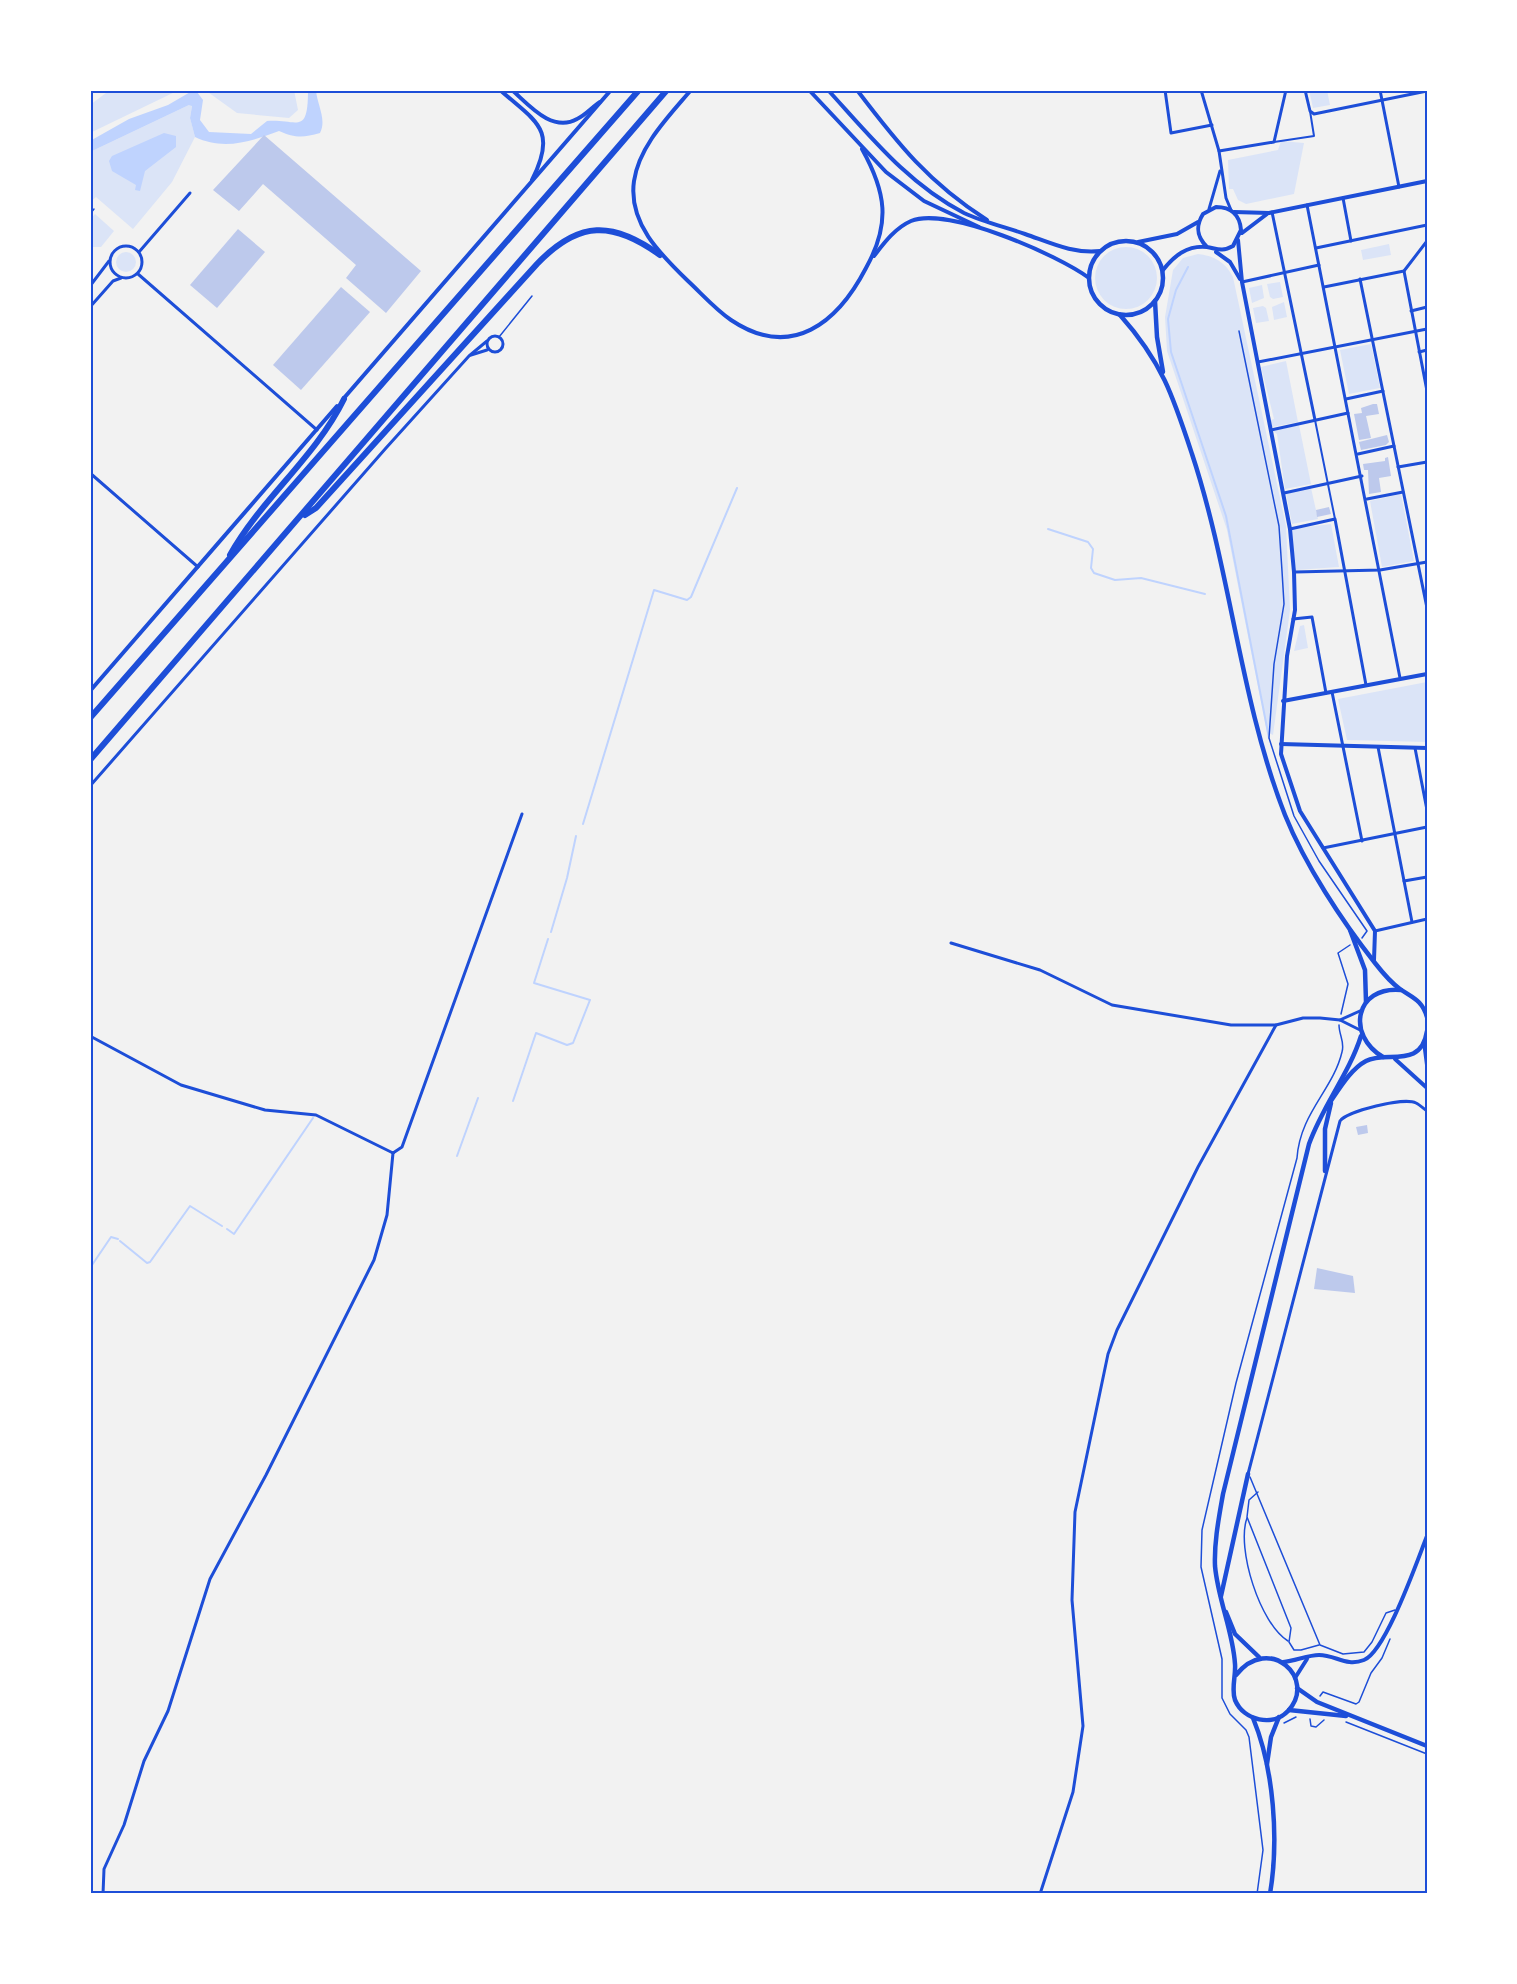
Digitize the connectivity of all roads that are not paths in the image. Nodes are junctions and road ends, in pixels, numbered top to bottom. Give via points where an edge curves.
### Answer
1 (500, 90) edge
2 (611, 90) edge
3 (639, 90) edge
4 (667, 90) edge
5 (691, 90) edge
6 (809, 90) edge
7 (828, 90) edge
8 (856, 90) edge
9 (1165, 90) edge
10 (1201, 90) edge
11 (1286, 90) edge
12 (1305, 90) edge
13 (1380, 90) edge
14 (514, 91) edge
15 (1427, 91) edge
16 (1383, 100) junction
17 (601, 102) junction
18 (1310, 111) junction
19 (1212, 125) junction
20 (1274, 142) junction
21 (862, 149) junction
22 (1219, 151) junction
23 (1221, 166) junction
24 (1427, 181) edge
25 (530, 183) junction
26 (1400, 187) junction
27 (190, 193) dead end
28 (1343, 198) junction
29 (1308, 205) junction
30 (1209, 209) junction
31 (1232, 211) junction
32 (1271, 212) junction
33 (1199, 221) junction
34 (990, 222) junction
35 (1427, 225) edge
36 (988, 232) junction
37 (1239, 238) junction
38 (1351, 241) junction
39 (1427, 241) edge
40 (1138, 242) junction
41 (1207, 247) junction
42 (1316, 248) junction
43 (1212, 250) junction
44 (1100, 251) junction
45 (139, 252) junction
46 (660, 255) junction
47 (111, 256) junction
48 (871, 260) junction
49 (1319, 265) junction
50 (1163, 270) junction
51 (1404, 271) junction
52 (1284, 273) junction
53 (138, 274) junction
54 (121, 278) junction
55 (1089, 278) junction
56 (1360, 279) junction
57 (1242, 282) junction
58 (90, 286) edge
59 (1324, 287) junction
60 (1155, 301) junction
61 (1427, 307) edge
62 (90, 308) edge
63 (1411, 310) junction
64 (1120, 315) junction
65 (1427, 328) edge
66 (1415, 331) junction
67 (1373, 340) junction
68 (487, 341) junction
69 (1335, 347) junction
70 (488, 350) junction
71 (1427, 350) edge
72 (1419, 352) junction
73 (1301, 354) junction
74 (469, 356) junction
75 (1258, 362) junction
76 (1164, 375) junction
77 (1383, 391) junction
78 (1427, 391) edge
79 (344, 399) junction
80 (1346, 399) junction
81 (1349, 413) junction
82 (1314, 420) junction
83 (317, 430) junction
84 (1271, 430) junction
85 (1394, 446) junction
86 (1357, 454) junction
87 (1427, 462) edge
88 (1398, 467) junction
89 (90, 473) edge
90 (1362, 476) junction
91 (1328, 483) junction
92 (1284, 492) junction
93 (1403, 492) junction
94 (1367, 500) junction
95 (302, 516) junction
96 (1335, 519) junction
97 (1290, 529) junction
98 (1427, 562) edge
99 (225, 563) junction
100 (1418, 564) junction
101 (198, 567) junction
102 (1380, 570) junction
103 (1345, 571) junction
104 (1294, 572) junction
105 (1427, 608) edge
106 (1293, 619) junction
107 (1427, 674) edge
108 (1400, 678) junction
109 (1366, 685) junction
110 (90, 691) edge
111 (1332, 692) junction
112 (1326, 693) junction
113 (1283, 701) junction
114 (90, 718) edge
115 (1281, 744) junction
116 (1343, 745) junction
117 (1378, 747) junction
118 (1415, 748) junction
119 (1427, 748) edge
120 (90, 760) edge
121 (90, 786) edge
122 (1427, 810) edge
123 (522, 814) dead end
124 (1427, 827) edge
125 (1395, 834) junction
126 (1362, 840) junction
127 (1323, 848) junction
128 (1427, 876) edge
129 (1404, 881) junction
130 (1345, 919) junction
131 (1427, 919) edge
132 (1412, 922) junction
133 (1375, 931) junction
134 (951, 943) dead end
135 (1374, 961) junction
136 (1402, 990) junction
137 (1366, 1004) junction
138 (1426, 1008) edge
139 (1362, 1010) junction
140 (1427, 1017) edge
141 (1340, 1020) junction
142 (1276, 1025) junction
143 (1360, 1033) junction
144 (90, 1036) edge
145 (1426, 1036) edge
146 (1383, 1057) junction
147 (1395, 1059) junction
148 (1427, 1065) edge
149 (1427, 1088) edge
150 (1332, 1100) junction
151 (1427, 1112) edge
152 (1320, 1118) junction
153 (393, 1153) junction
154 (1325, 1171) junction
155 (1248, 1474) junction
156 (1258, 1492) junction
157 (1247, 1517) junction
158 (1427, 1536) edge
159 (1220, 1600) junction
160 (1396, 1610) junction
161 (1289, 1642) junction
162 (1320, 1645) junction
163 (1259, 1658) junction
164 (1307, 1658) junction
165 (1283, 1662) junction
166 (1236, 1676) junction
167 (1295, 1678) junction
168 (1297, 1688) junction
169 (1289, 1710) junction
170 (1280, 1717) junction
171 (1253, 1718) junction
172 (1354, 1718) junction
173 (1427, 1746) edge
174 (1267, 1767) junction
175 (103, 1894) edge
176 (1040, 1894) edge
177 (1270, 1894) edge

1 - 25 street via 537,123 543,135 544,153
2 - 17 street
3 - 99 highway
4 - 95 highway
5 - 46 street via 642,155 634,182 635,212
6 - 21 street
7 - 34 street via 916,182 966,214
8 - 34 street via 933,181
9 - 19 street via 1171,133
10 - 19 street
11 - 20 street
12 - 18 street
13 - 16 street
14 - 17 street via 547,119 568,123
15 - 16 street
16 - 18 street via 1314,114
16 - 26 street
17 - 25 street
18 - 20 street via 1314,136
19 - 22 street
20 - 22 street
21 - 36 street via 924,201
21 - 48 street via 883,195 882,224
22 - 23 street
23 - 30 street
23 - 31 street
24 - 26 street
25 - 79 street
26 - 28 street
27 - 45 street
28 - 29 street
28 - 38 street
29 - 32 street
29 - 42 street
30 - 31 street
30 - 33 street
31 - 32 street
31 - 37 street via 1241,223
32 - 37 street via 1247,227
32 - 52 street
33 - 40 street via 1177,234
33 - 41 street via 1197,231
34 - 44 street via 1066,249
35 - 38 street
36 - 48 street via 951,220 924,218 901,227
36 - 55 street via 1065,261
37 - 43 street via 1227,250
37 - 57 street
38 - 42 street
39 - 51 street
40 - 44 main road via 1118,241
40 - 50 main road via 1158,258
41 - 43 street
41 - 50 street via 1184,249
42 - 49 street
43 - 57 street via 1230,262
44 - 55 main road
45 - 47 street via 126,246
45 - 53 street via 142,266
46 - 48 street via 732,321 757,333 782,336 806,332 830,318 847,301
46 - 95 highway via 639,239 613,230 586,231 562,240 316,508
47 - 54 street via 113,272
47 - 58 street via 105,270
49 - 52 street
49 - 59 street
50 - 60 main road
51 - 56 street
51 - 63 street
52 - 57 street
52 - 73 street
53 - 54 street
53 - 83 street
54 - 62 street via 113,281
55 - 64 main road via 1099,303
56 - 59 street
56 - 67 street
57 - 75 street
59 - 69 street
60 - 64 main road via 1139,313
60 - 76 main road
61 - 63 street
63 - 66 street
64 - 76 main road via 1143,340
65 - 66 street
66 - 67 street
66 - 72 street
67 - 69 street
67 - 77 street
68 - 70 street
68 - 70 street via 494,336 503,342 499,352
68 - 74 street
69 - 73 street
69 - 80 street
70 - 74 street
71 - 72 street
72 - 78 street
73 - 75 street
73 - 82 street
74 - 121 street
75 - 84 street
76 - 130 main road via 1205,494 1260,738 1274,783 1286,818
77 - 80 street
77 - 85 street
79 - 83 street
79 - 99 highway via 306,459 241,535
80 - 81 street
81 - 82 street
81 - 86 street
82 - 84 street
82 - 91 street
83 - 101 street
84 - 92 street
85 - 86 street
85 - 88 street
86 - 90 street
87 - 88 street
88 - 93 street
89 - 101 street
90 - 91 street
90 - 94 street
91 - 92 street
91 - 96 street
92 - 97 street
93 - 94 street
93 - 100 street
94 - 102 street
95 - 120 highway
96 - 97 street
96 - 103 street
97 - 104 street
98 - 100 street
99 - 114 highway
100 - 102 street
100 - 105 street
101 - 110 street
102 - 103 street
102 - 108 street
103 - 104 street
103 - 109 street
104 - 106 street
106 - 112 street via 1312,617
106 - 113 street
107 - 108 street
108 - 109 street
109 - 111 street
111 - 112 street
111 - 116 street
112 - 113 street
113 - 115 street
115 - 116 street
115 - 127 street via 1300,811
116 - 117 street
116 - 126 street
117 - 118 street
117 - 125 street
118 - 119 street
118 - 122 street
123 - 153 street via 402,1147
124 - 125 street
125 - 126 street
125 - 129 street
126 - 127 street
127 - 133 street
128 - 129 street
129 - 132 street
130 - 135 main road
130 - 137 main road via 1365,970
131 - 132 street
132 - 133 street
133 - 135 street
134 - 142 street via 1040,970 1112,1005 1231,1025
135 - 136 main road
136 - 137 main road via 1382,992
136 - 138 main road
137 - 139 main road
138 - 140 main road
139 - 141 street
139 - 143 main road
141 - 142 street via 1303,1018
141 - 143 street
142 - 176 street via 1198,1167 1108,1354 1075,1512 1072,1600 1083,1726 1073,1792
143 - 146 main road via 1370,1049
143 - 152 main road via 1356,1052
144 - 153 street via 181,1085 265,1110 316,1115
145 - 147 main road via 1411,1054
145 - 148 street
146 - 147 main road
146 - 150 main road via 1360,1065
147 - 149 street
150 - 152 main road
150 - 154 main road via 1325,1129
151 - 154 street via 1415,1102 1402,1101 1344,1115
152 - 159 main road via 1309,1144 1223,1494 1215,1566
153 - 175 street via 387,1215 374,1260 210,1579 168,1711 144,1761 121,1832 104,1869
154 - 155 street
155 - 156 lane
155 - 159 main road
156 - 157 lane via 1249,1500
156 - 162 lane
157 - 161 lane via 1291,1628
157 - 161 lane via 1242,1544 1247,1565 1267,1617
158 - 160 street
159 - 163 main road via 1235,1634
159 - 166 main road via 1235,1656
160 - 162 lane via 1386,1613 1364,1652 1343,1654
160 - 164 street via 1378,1647 1366,1659 1347,1664 1318,1655
161 - 162 lane via 1294,1650
163 - 165 main road
163 - 166 main road via 1245,1664
164 - 165 street
164 - 167 street
165 - 167 main road
166 - 171 main road via 1235,1701
167 - 168 main road
168 - 169 main road
168 - 172 main road via 1317,1702
169 - 170 main road
169 - 172 main road
170 - 171 main road via 1266,1721
170 - 174 main road via 1271,1737
171 - 174 main road
172 - 173 main road
174 - 177 main road via 1275,1846

